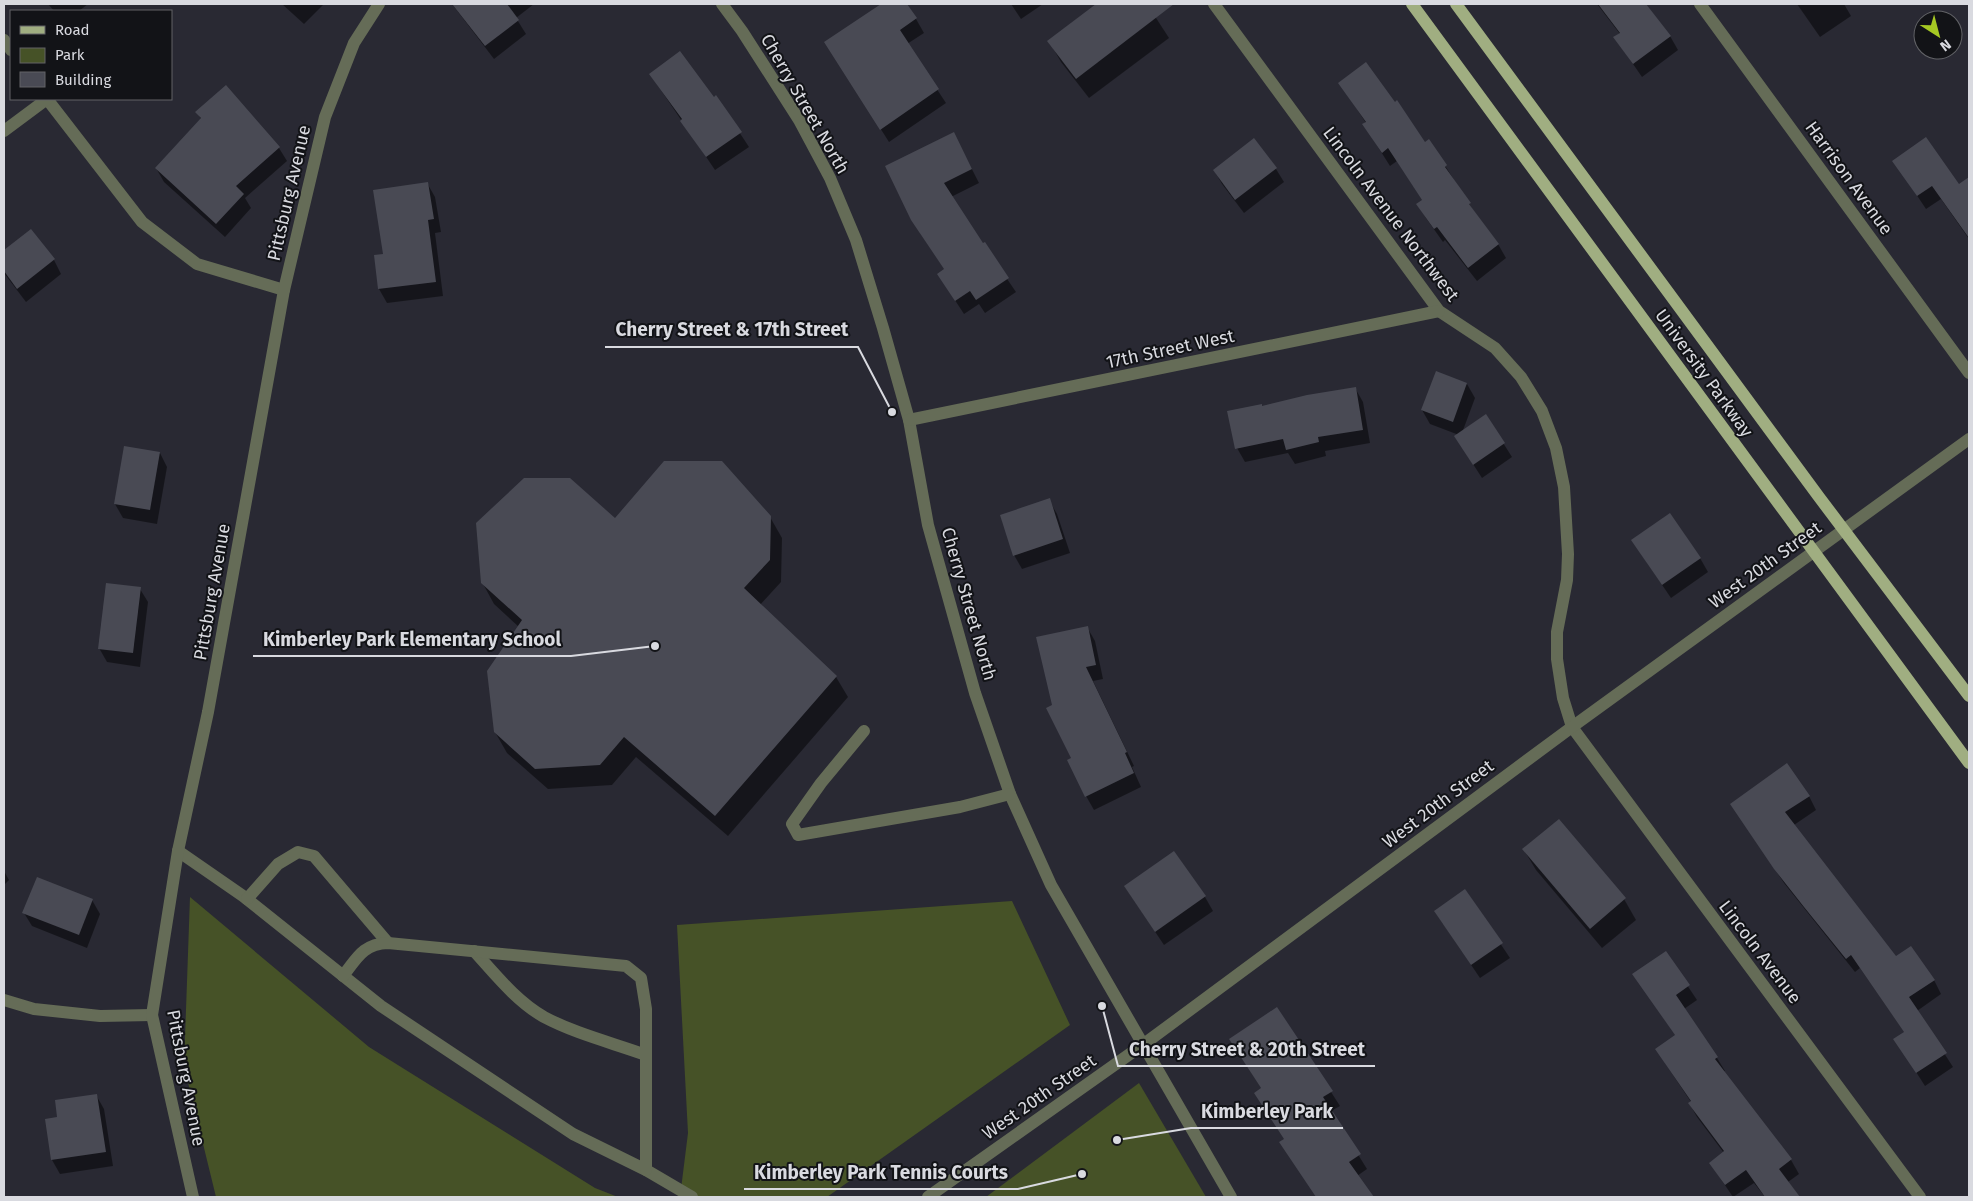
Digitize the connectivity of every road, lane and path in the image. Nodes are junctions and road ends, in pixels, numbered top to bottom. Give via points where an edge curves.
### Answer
1 (379, 4) edge
2 (722, 4) edge
3 (1214, 4) edge
4 (1412, 4) edge
5 (1456, 4) edge
6 (1700, 4) edge
7 (46, 100) edge
8 (48, 100) edge
9 (4, 130) edge
10 (284, 290) junction
11 (1439, 311) junction
12 (1969, 373) edge
13 (909, 420) junction
14 (1969, 439) edge
15 (1969, 696) edge
16 (1572, 727) junction
17 (864, 732) dead end
18 (1969, 763) edge
19 (1010, 794) junction
20 (178, 851) junction
21 (247, 899) junction
22 (388, 943) junction
23 (474, 951) junction
24 (343, 976) junction
25 (4, 1000) edge
26 (152, 1015) junction
27 (1144, 1044) junction
28 (646, 1055) junction
29 (646, 1170) junction
30 (194, 1197) edge
31 (692, 1197) edge
32 (928, 1197) edge
33 (1231, 1197) edge
34 (1920, 1197) edge

1 - 10 street, Pittsburg Avenue via 354,43 325,117
2 - 13 street, Cherry Street North via 799,120 830,178 856,240
3 - 11 street, Lincoln Avenue Northwest
4 - 18 main road, University Parkway
5 - 15 main road, University Parkway
6 - 12 street, Harrison Avenue
7 - 9 street
8 - 10 street via 142,222 197,264
10 - 20 street, Pittsburg Avenue via 208,712
11 - 13 street, 17th Street West
11 - 16 street, Lincoln Avenue Northwest via 1495,348 1521,377 1542,411 1556,448 1564,488 1568,554 1557,632 1557,659 1563,698
13 - 19 street, Cherry Street North via 928,525 975,693
14 - 16 street, West 20th Street
16 - 27 street, West 20th Street
16 - 34 street, Lincoln Avenue
17 - 19 street via 792,824 798,835 960,807
19 - 27 street, Cherry Street North via 1051,885
20 - 21 street
20 - 26 street, Pittsburg Avenue
21 - 22 street via 278,864 298,852 314,856
21 - 24 street
22 - 23 street
22 - 24 street via 377,943 363,950
23 - 28 street via 514,995 544,1016
23 - 28 street via 626,966 641,978 644,990
24 - 29 street via 381,1006 573,1134
25 - 26 street via 34,1009 100,1016
26 - 30 street, Pittsburg Avenue
27 - 32 street, West 20th Street
27 - 33 street, Cherry Street North
28 - 29 street
29 - 31 street

